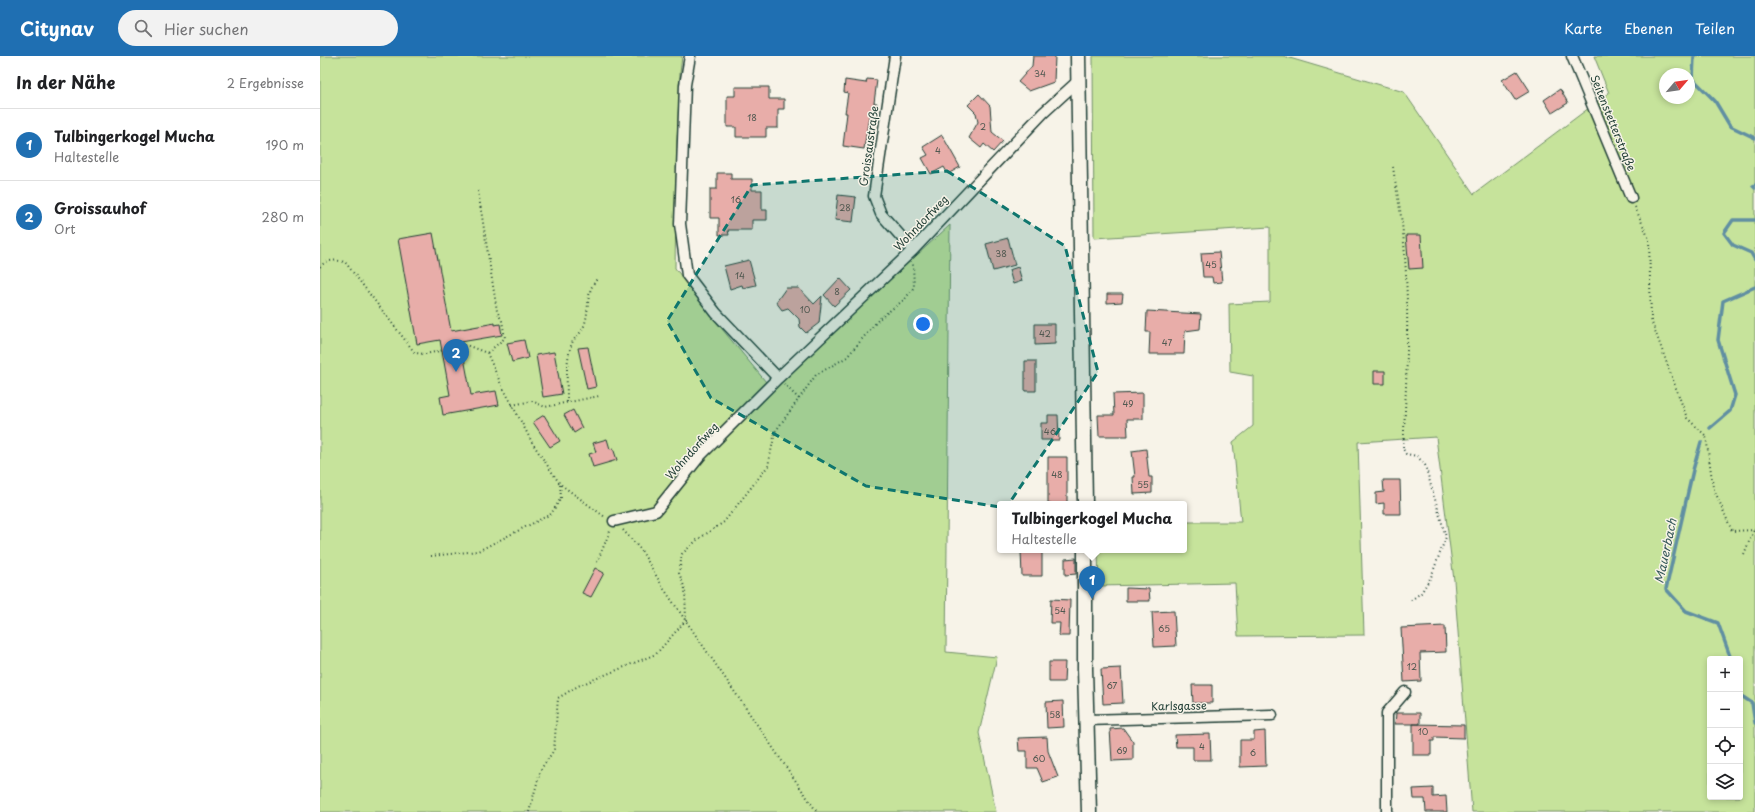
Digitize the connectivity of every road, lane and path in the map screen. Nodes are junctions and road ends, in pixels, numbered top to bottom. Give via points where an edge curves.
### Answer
1 (690, 56) edge
2 (895, 56) edge
3 (1078, 56) edge
4 (1572, 56) edge
5 (1077, 82) junction
6 (1393, 167) dead end
7 (478, 191) dead end
8 (1631, 198) joint
9 (913, 250) junction
10 (320, 267) edge
11 (597, 279) dead end
12 (487, 353) junction
13 (778, 378) junction
14 (599, 396) dead end
15 (799, 399) junction
16 (567, 402) junction
17 (512, 405) junction
18 (560, 484) junction
19 (1085, 501) edge
20 (614, 521) junction
21 (1754, 530) edge
22 (1085, 553) edge
23 (1744, 554) dead end
24 (431, 556) dead end
25 (597, 562) dead end
26 (1411, 600) dead end
27 (686, 620) junction
28 (1404, 692) dead end
29 (1272, 715) dead end
30 (1086, 720) junction
31 (529, 812) edge
32 (817, 812) edge
33 (1089, 812) edge
34 (1387, 812) edge

1 - 13 street via 685,85 680,224 687,276 716,313
2 - 9 street, Groissaustraße via 874,196 881,214
3 - 5 street
4 - 8 street, Seitenstetterstraße
5 - 9 street, Wohndorfweg via 1043,113
5 - 19 street
6 - 26 path via 1403,233 1406,295 1407,380 1403,449 1406,454 1417,456 1425,465 1446,537 1430,577 1421,593
7 - 12 path via 497,311 505,338
8 - 21 path via 1649,239 1651,320 1687,418 1706,436 1713,487 1732,531
9 - 13 street, Wohndorfweg
9 - 15 path via 914,287 905,299 879,319 847,357 816,376
10 - 12 path via 336,259 345,262 415,353 426,354 466,345
11 - 16 path via 590,287 586,321 583,331 573,342 568,362
12 - 17 path
13 - 15 path
13 - 20 street, Wohndorfweg via 700,456 656,511
14 - 16 path
15 - 27 path via 775,432 768,466 724,522 697,540 682,554 679,573 685,589
16 - 17 path via 545,407 532,402
17 - 18 path via 533,444
18 - 20 path via 603,516
18 - 24 path via 561,498 551,514 478,551
20 - 25 path
20 - 27 path via 641,550
21 - 23 path
22 - 30 street
27 - 31 path via 656,654 578,686 558,698 554,750 541,769
27 - 32 path
28 - 34 street via 1387,713
29 - 30 street, Karlsgasse
30 - 33 street

